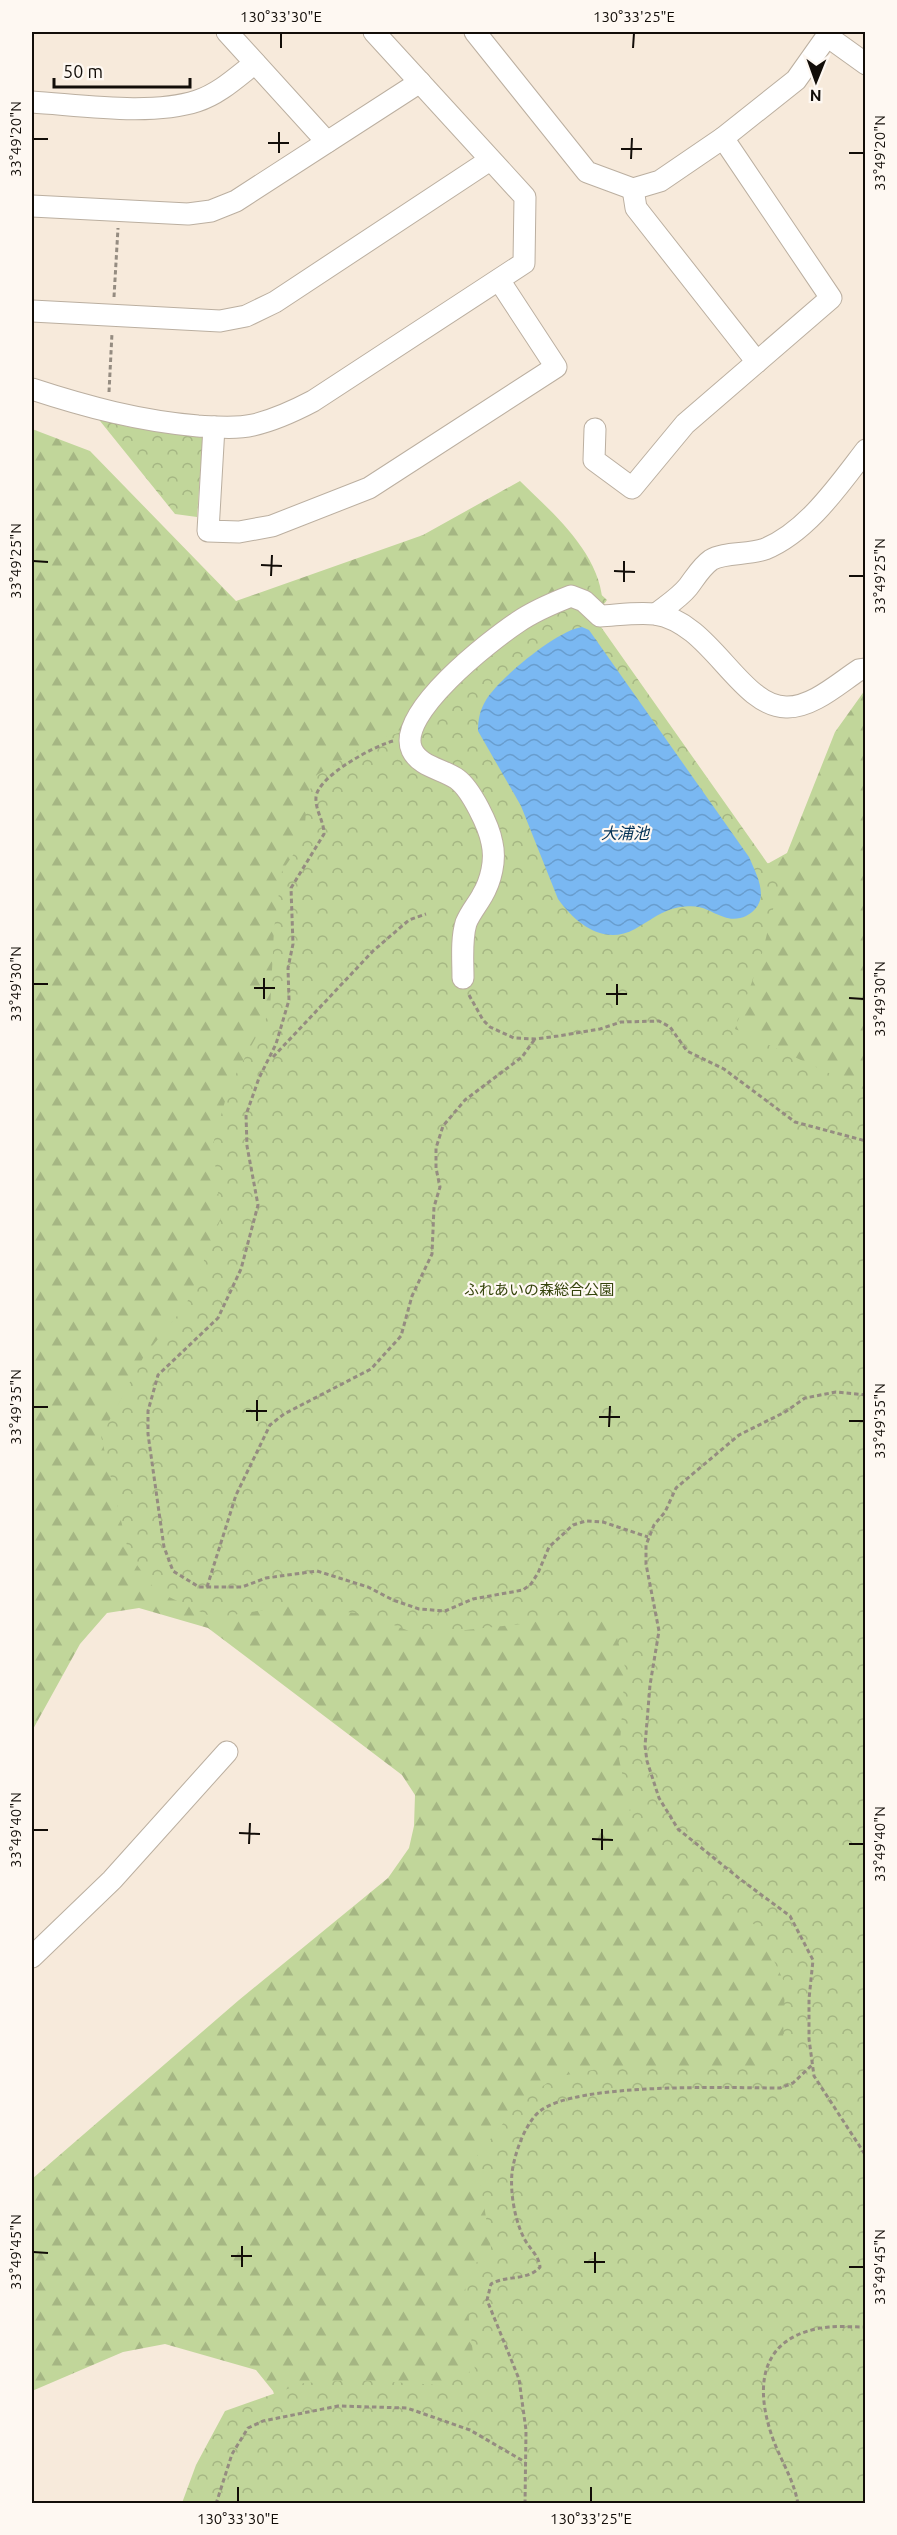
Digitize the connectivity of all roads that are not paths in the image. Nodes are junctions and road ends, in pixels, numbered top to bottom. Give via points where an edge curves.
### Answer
1 (227, 32) edge
2 (374, 32) edge
3 (475, 32) edge
4 (829, 34) edge
5 (255, 63) junction
6 (866, 64) edge
7 (420, 82) junction
8 (32, 102) edge
9 (723, 138) junction
10 (327, 142) junction
11 (490, 160) junction
12 (633, 189) junction
13 (32, 206) edge
14 (499, 280) junction
15 (32, 311) edge
16 (756, 362) junction
17 (32, 389) edge
18 (214, 427) junction
19 (595, 429) dead end
20 (866, 450) edge
21 (656, 614) junction
22 (866, 669) edge
23 (463, 978) road end
24 (227, 1752) dead end
25 (32, 1957) edge

1 - 5 street
2 - 7 street
3 - 12 street via 587,172
4 - 6 street
4 - 9 street via 796,80
5 - 8 street via 199,100 172,107
5 - 10 street
7 - 10 street
7 - 11 street
9 - 12 street via 660,181
9 - 16 street via 831,298
10 - 13 street via 236,201 211,211 188,214
11 - 14 street via 525,197 524,263
11 - 15 street via 275,302 246,316 220,321
12 - 16 street via 636,208
14 - 18 street via 284,416 251,426
14 - 18 street via 556,367 369,488 273,526 239,532 208,531
16 - 19 street via 685,424 632,488 594,460
17 - 18 street via 95,409 156,422
20 - 21 street via 798,529 756,552 714,558
21 - 22 street via 700,637 741,682 766,702 786,707 808,703
21 - 23 street via 600,616 584,601 571,596 548,605 518,622 461,667 420,714 411,732 411,750 417,758 459,780 488,827 493,844 489,883 464,932
24 - 25 street via 112,1880

